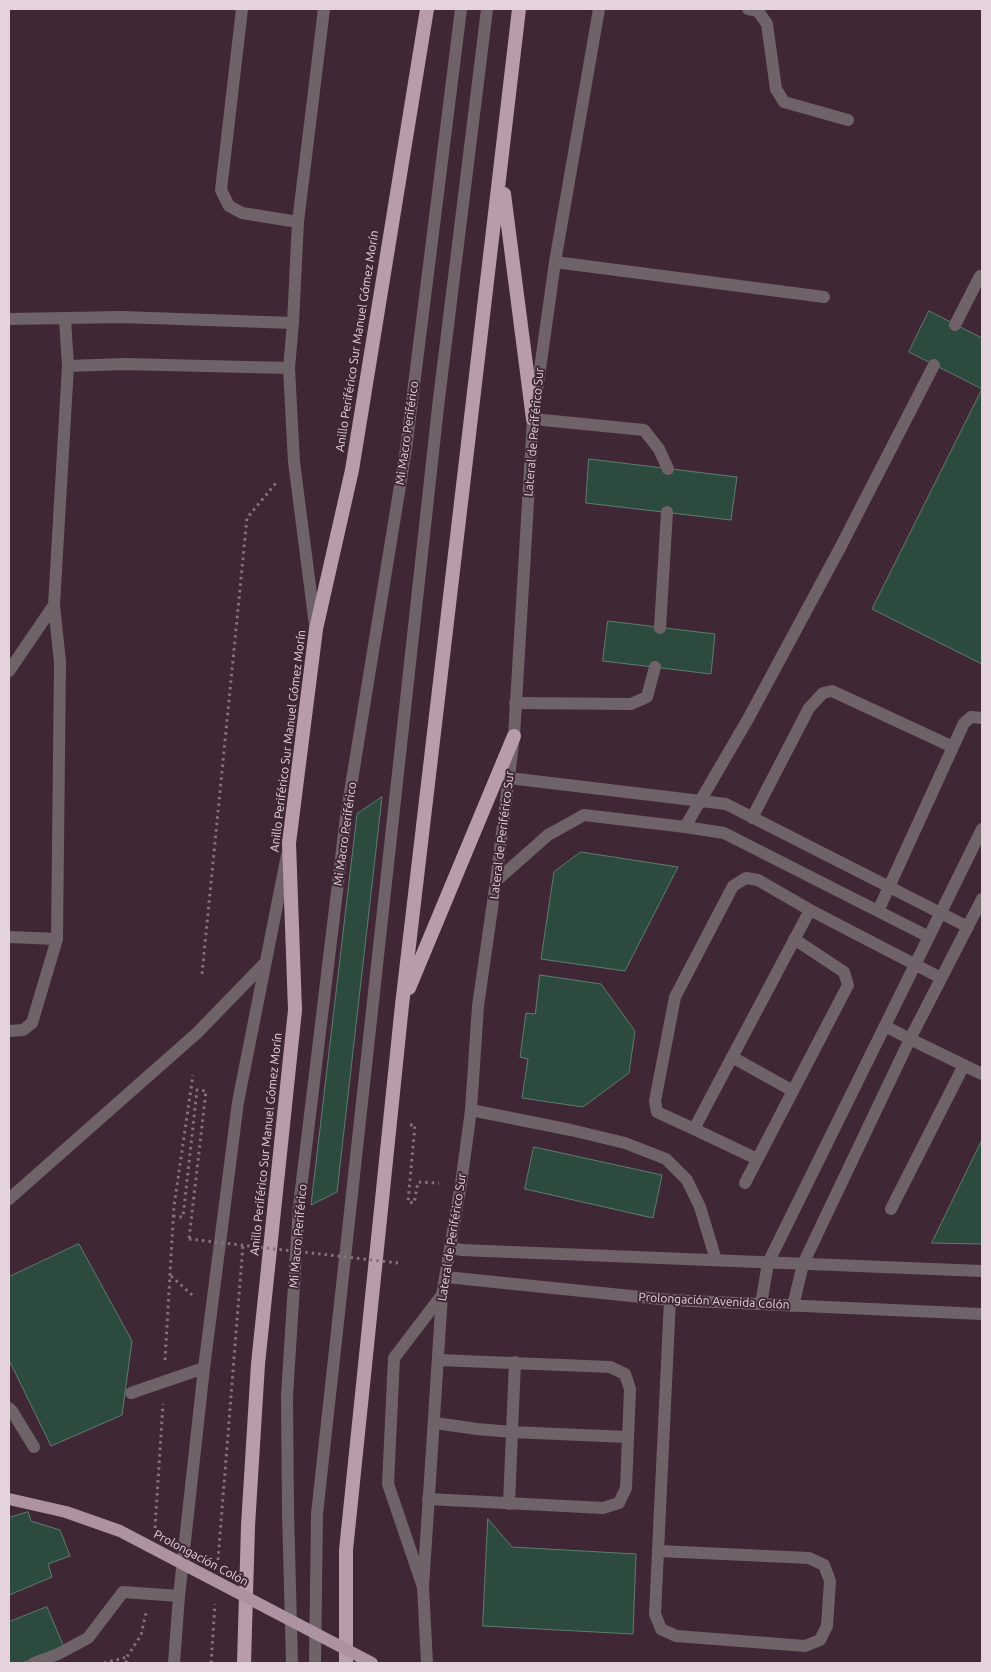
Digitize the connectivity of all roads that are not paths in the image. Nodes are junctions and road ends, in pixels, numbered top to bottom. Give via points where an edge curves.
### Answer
1 (242, 9) edge
2 (324, 9) edge
3 (426, 9) edge
4 (460, 9) edge
5 (487, 9) edge
6 (519, 9) edge
7 (599, 9) edge
8 (748, 9) edge
9 (848, 120) dead end
10 (501, 173) junction
11 (298, 222) junction
12 (555, 262) junction
13 (980, 276) dead end
14 (824, 297) dead end
15 (9, 319) edge
16 (65, 319) junction
17 (293, 323) junction
18 (956, 325) dead end
19 (934, 364) dead end
20 (68, 366) junction
21 (289, 368) junction
22 (533, 419) junction
23 (668, 469) dead end
24 (667, 512) dead end
25 (54, 605) junction
26 (660, 628) dead end
27 (316, 629) junction
28 (655, 667) dead end
29 (9, 671) edge
30 (515, 703) junction
31 (982, 718) edge
32 (514, 736) junction
33 (953, 747) junction
34 (509, 778) junction
35 (700, 800) junction
36 (752, 818) junction
37 (685, 827) junction
38 (982, 829) edge
39 (289, 843) junction
40 (496, 882) junction
41 (889, 886) junction
42 (982, 899) edge
43 (810, 910) junction
44 (878, 911) junction
45 (941, 912) junction
46 (968, 927) junction
47 (9, 937) edge
48 (929, 937) junction
49 (57, 939) junction
50 (794, 939) junction
51 (264, 964) junction
52 (915, 965) junction
53 (942, 978) junction
54 (402, 1005) junction
55 (885, 1026) junction
56 (9, 1031) edge
57 (910, 1039) junction
58 (732, 1058) junction
59 (964, 1065) junction
60 (982, 1074) edge
61 (793, 1091) junction
62 (471, 1110) junction
63 (694, 1129) junction
64 (758, 1159) junction
65 (745, 1182) dead end
66 (9, 1199) edge
67 (891, 1209) dead end
68 (451, 1248) junction
69 (716, 1260) junction
70 (768, 1263) junction
71 (803, 1264) junction
72 (982, 1271) edge
73 (446, 1278) junction
74 (442, 1295) junction
75 (670, 1300) junction
76 (761, 1304) junction
77 (793, 1306) junction
78 (982, 1314) edge
79 (439, 1360) junction
80 (516, 1362) junction
81 (204, 1368) junction
82 (131, 1393) dead end
83 (9, 1408) edge
84 (434, 1423) junction
85 (512, 1432) junction
86 (628, 1438) junction
87 (34, 1447) dead end
88 (9, 1499) edge
89 (428, 1499) junction
90 (509, 1504) junction
91 (659, 1551) junction
92 (423, 1587) junction
93 (179, 1596) junction
94 (34, 1663) edge
95 (174, 1663) edge
96 (244, 1663) edge
97 (292, 1663) edge
98 (315, 1663) edge
99 (346, 1663) edge
100 (372, 1663) edge
101 (427, 1663) edge

1 - 11 street via 221,190 229,206 242,214
2 - 11 street
3 - 27 highway, Anillo Periférico Sur Manuel Gómez Morín via 352,470
4 - 97 street, Mi Macro Periférico via 406,449 346,817 299,1206 287,1396
5 - 98 street via 435,436 317,1514
6 - 10 highway
7 - 12 street, Lateral de Periférico Sur
8 - 9 street via 758,10 767,24 776,89 784,102
10 - 22 highway
10 - 54 highway
11 - 17 street
12 - 14 street
12 - 22 street, Lateral de Periférico Sur
13 - 18 street
15 - 16 street
16 - 17 street via 122,317
16 - 20 street
17 - 21 street
19 - 35 street via 748,719
20 - 21 street via 124,364
20 - 25 street
21 - 27 street via 294,462
22 - 23 street via 644,430 659,449
22 - 30 street, Lateral de Periférico Sur
24 - 26 street
25 - 29 street
25 - 49 street via 60,662
27 - 39 highway, Anillo Periférico Sur Manuel Gómez Morín
28 - 30 street via 647,697 631,704
30 - 32 street, Lateral de Periférico Sur
31 - 33 street via 971,717 964,723
32 - 34 street, Lateral de Periférico Sur
32 - 54 highway
33 - 36 street via 832,692 823,693 809,708
33 - 41 street
34 - 35 street
34 - 40 street, Lateral de Periférico Sur
35 - 36 street via 726,804
35 - 37 street
36 - 41 street
37 - 40 street via 584,815 548,835
37 - 44 street via 724,833
38 - 45 street
39 - 51 street
39 - 96 highway, Anillo Periférico Sur Manuel Gómez Morín via 295,1010 258,1364
40 - 62 street, Lateral de Periférico Sur via 478,1006
41 - 44 street
41 - 45 street
42 - 46 street
43 - 50 street
43 - 52 street
43 - 63 street via 758,880 746,878 733,886 675,997 656,1101 657,1112
44 - 48 street
45 - 46 street
45 - 48 street
46 - 53 street
47 - 49 street
48 - 52 street
49 - 56 street via 32,1023 23,1030
50 - 58 street
50 - 61 street via 844,972 848,985
51 - 66 street via 197,1033
51 - 81 street via 238,1102
52 - 53 street
52 - 55 street
53 - 57 street
54 - 99 highway via 346,1550
55 - 57 street
55 - 70 street
57 - 59 street
57 - 71 street
58 - 61 street
58 - 63 street
59 - 60 street
59 - 67 street
61 - 64 street
62 - 68 street, Lateral de Periférico Sur
62 - 69 street via 625,1143 666,1160 687,1180 700,1207
63 - 64 street
64 - 65 street
68 - 69 street
68 - 73 street, Lateral de Periférico Sur
69 - 70 street
70 - 71 street
70 - 76 street
71 - 72 street
71 - 77 street
73 - 74 street, Lateral de Periférico Sur
73 - 75 street, Prolongación Avenida Colón
74 - 79 street, Lateral de Periférico Sur
74 - 92 street via 394,1358 388,1484
75 - 76 street, Prolongación Avenida Colón
75 - 91 street
76 - 77 street, Prolongación Avenida Colón
77 - 78 street, Prolongación Avenida Colón
79 - 80 street
79 - 84 street, Lateral de Periférico Sur
80 - 85 street
80 - 86 street via 610,1366 625,1374 630,1389
81 - 82 street
81 - 93 street
83 - 87 street
84 - 85 street
84 - 89 street, Lateral de Periférico Sur
85 - 86 street
85 - 90 street
86 - 90 street via 626,1488 619,1502 603,1508
88 - 100 main road, Prolongación Colón, bridge via 66,1512 120,1532
89 - 90 street
89 - 92 street, Lateral de Periférico Sur
91 - 91 street via 655,1614 661,1629 676,1636 805,1646 820,1640 827,1626 830,1581 824,1565 809,1558
92 - 101 street, Lateral de Periférico Sur
93 - 94 street via 124,1592 88,1638
93 - 95 street

